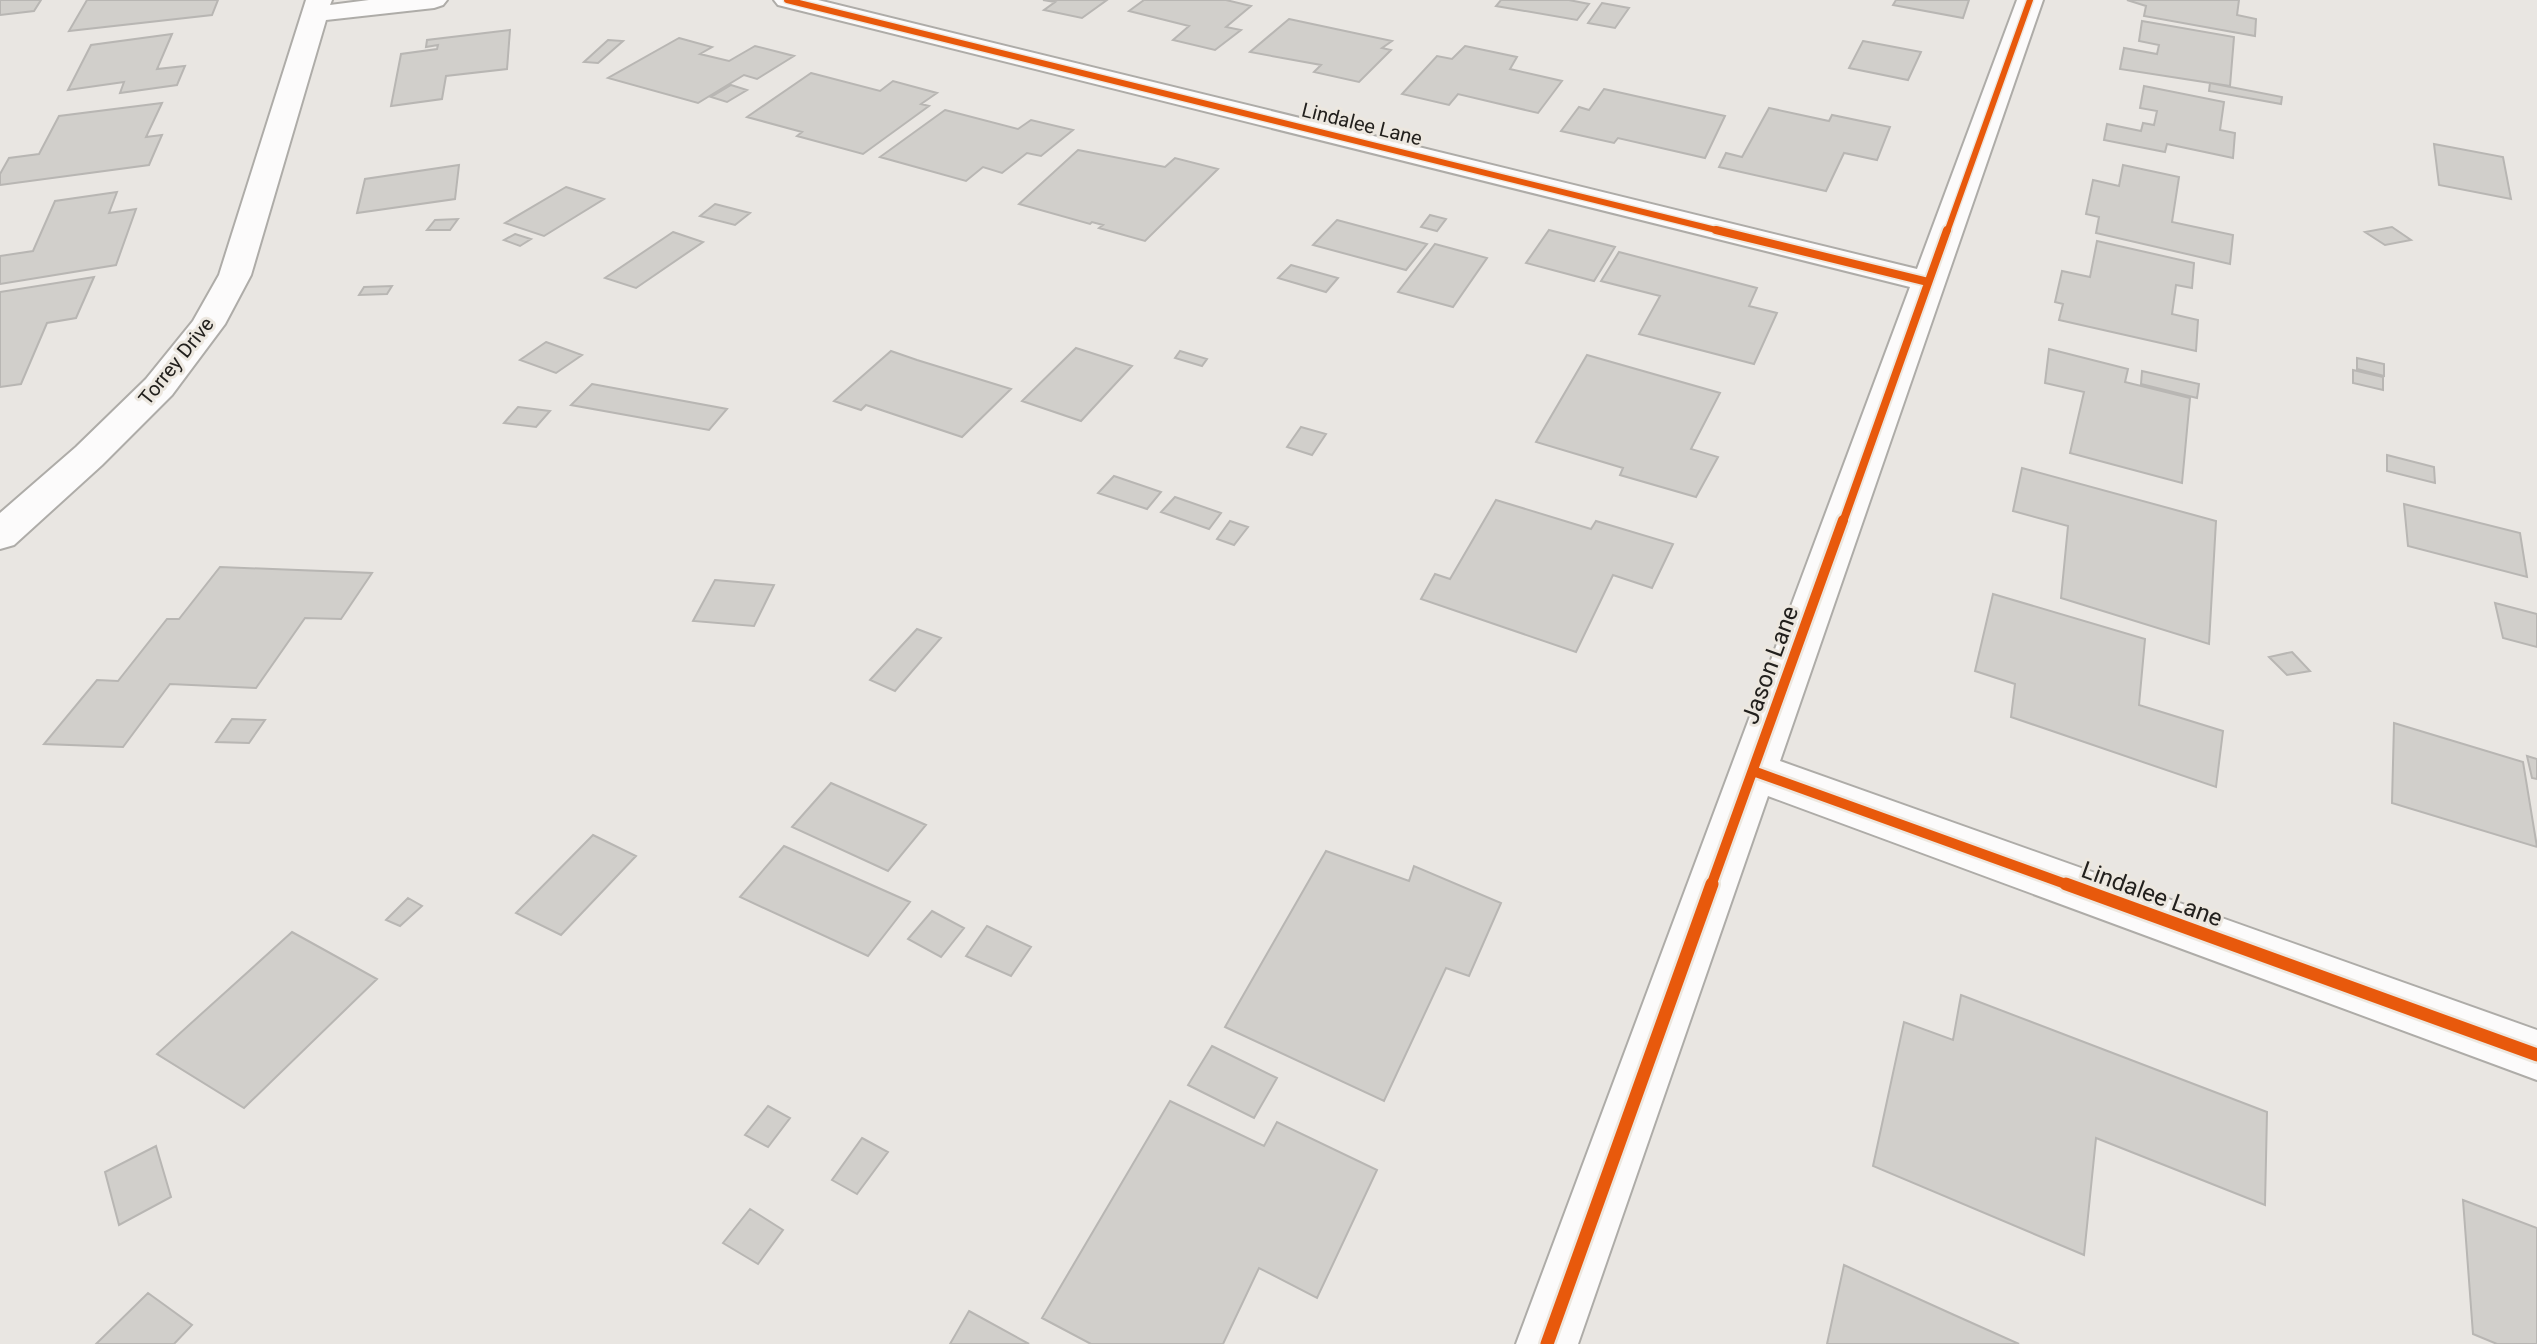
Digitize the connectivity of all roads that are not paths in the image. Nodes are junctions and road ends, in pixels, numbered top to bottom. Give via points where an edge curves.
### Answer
1 (434, 0) edge
2 (787, 0) edge
3 (2030, 0) edge
4 (317, 7) edge
5 (1928, 282) junction
6 (0, 535) edge
7 (1753, 771) junction
8 (2537, 1055) edge
9 (1547, 1344) edge

1 - 4 street
2 - 5 street, Lindalee Lane
3 - 5 street, Jason Lane
4 - 6 street, Torrey Drive via 235,275 208,324 159,387
5 - 7 street, Jason Lane
7 - 8 street, Lindalee Lane
7 - 9 street, Jason Lane

